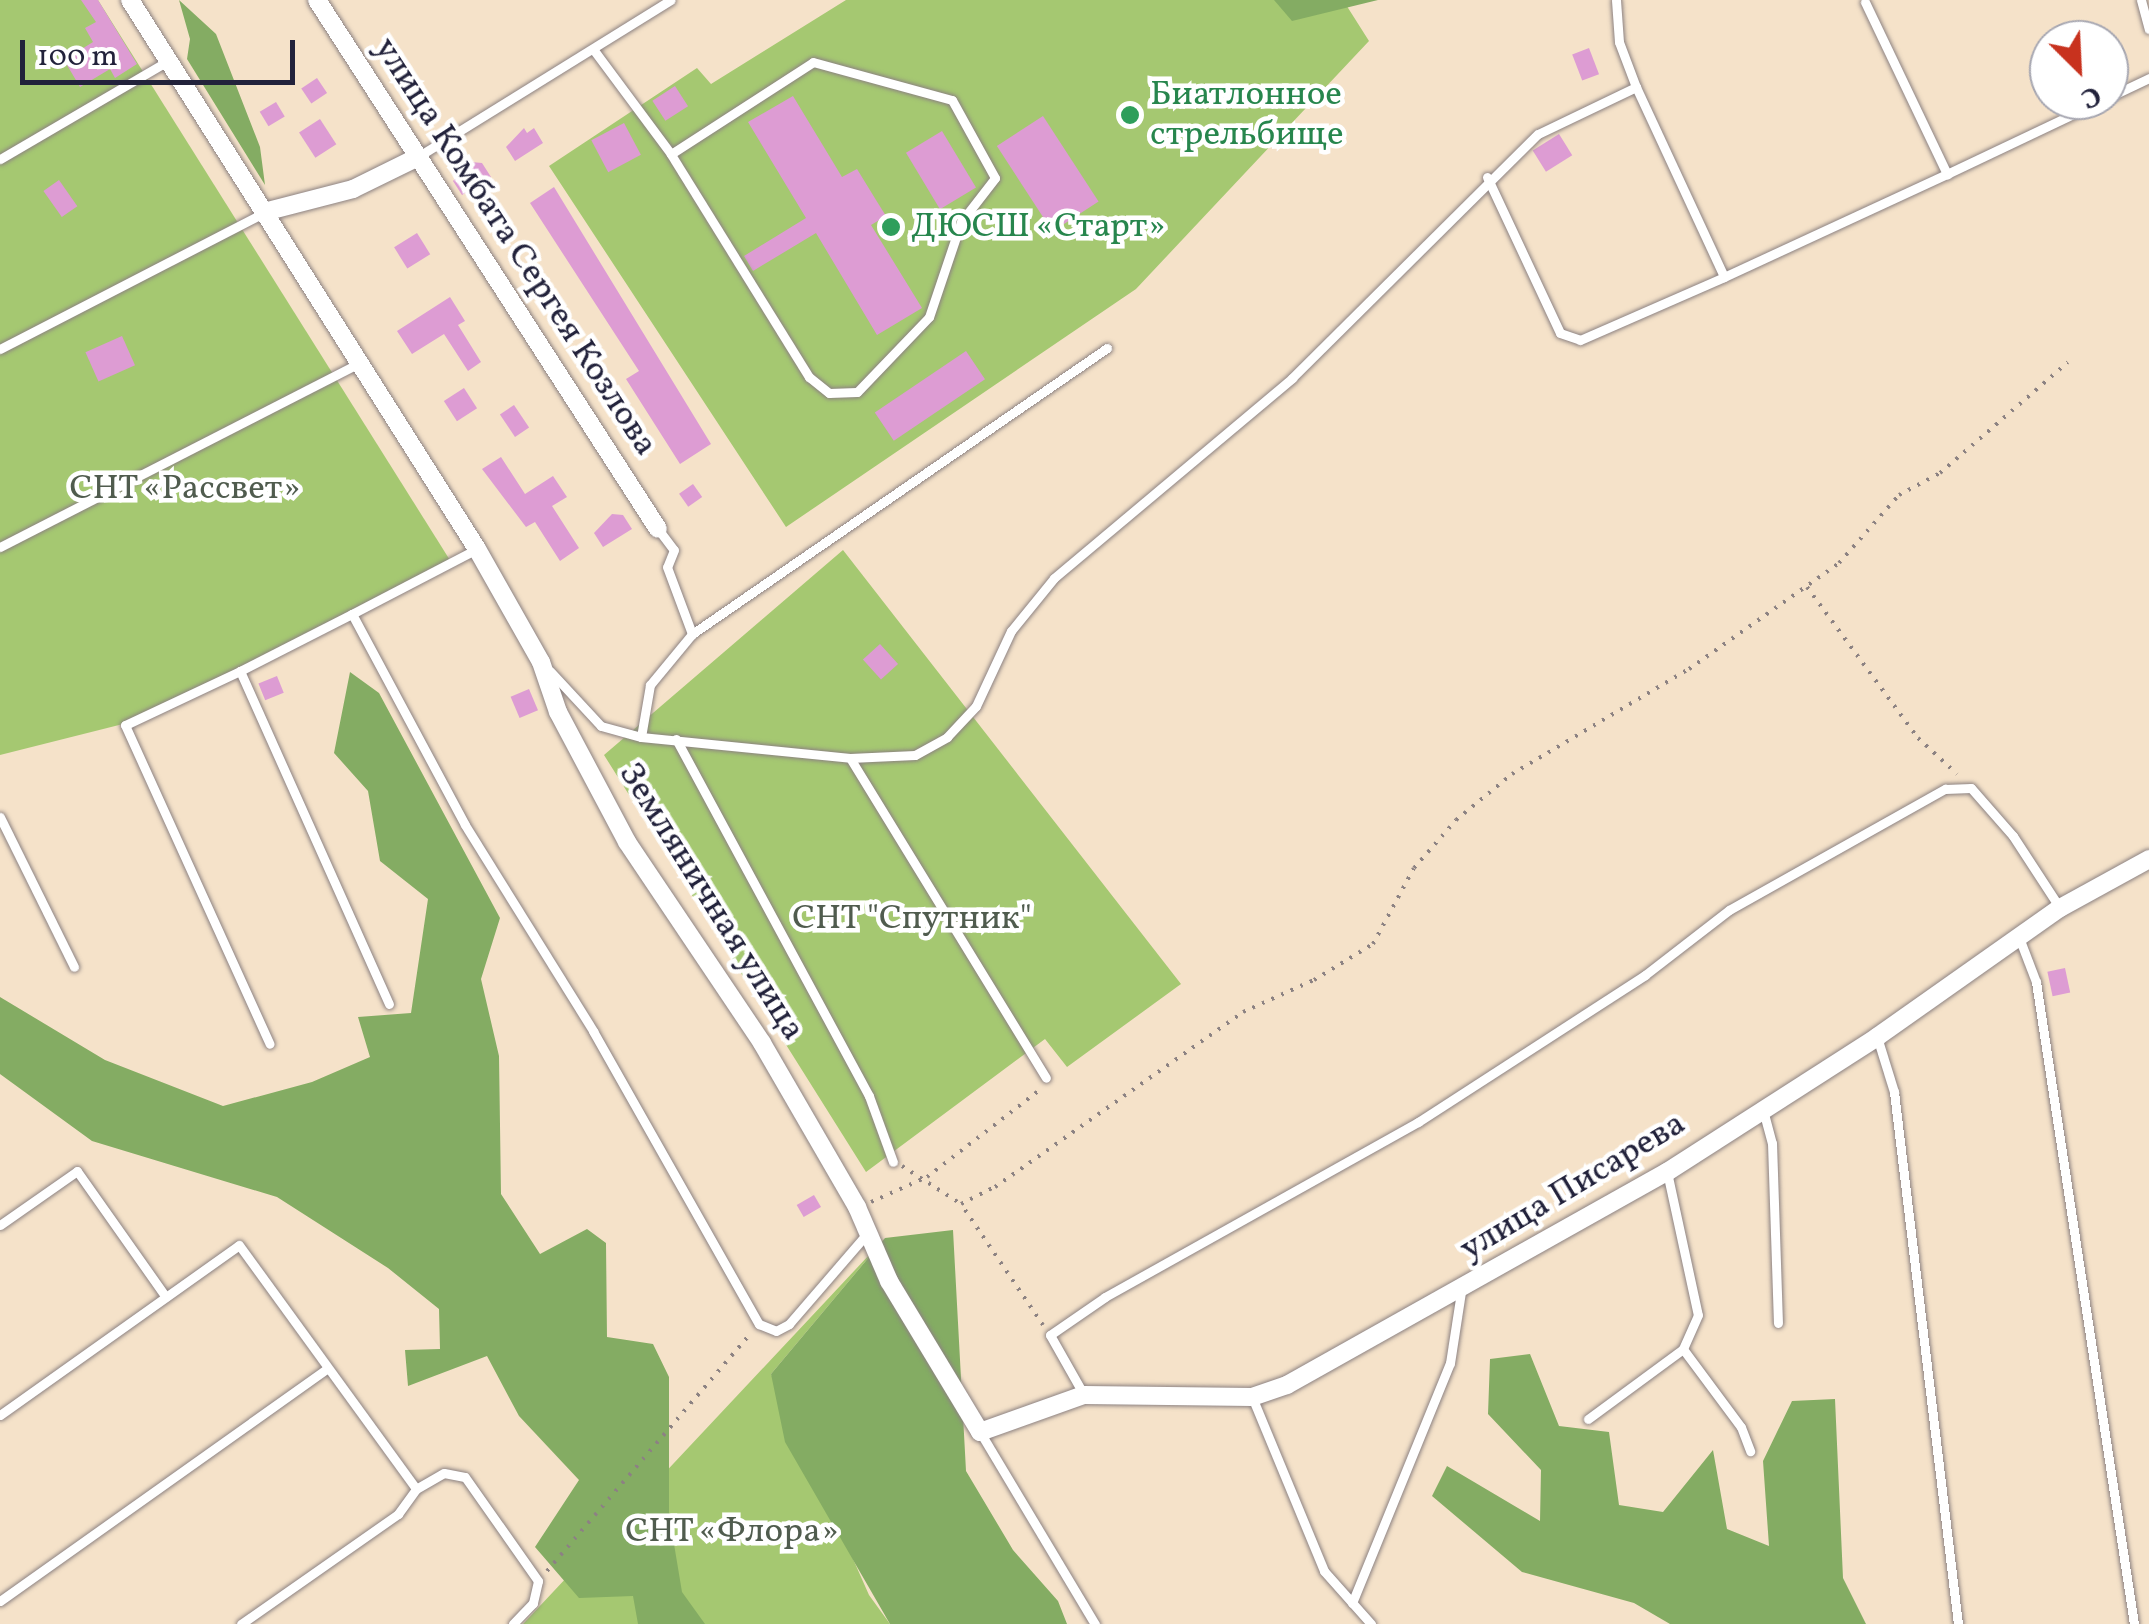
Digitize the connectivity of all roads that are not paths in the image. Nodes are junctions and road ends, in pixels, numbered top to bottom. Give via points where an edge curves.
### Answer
1 (130, 0) edge
2 (318, 0) edge
3 (672, 0) edge
4 (1616, 0) edge
5 (2141, 0) edge
6 (1865, 2) edge
7 (2149, 29) edge
8 (593, 49) junction
9 (168, 61) junction
10 (2149, 78) edge
11 (1636, 88) junction
12 (671, 154) junction
13 (416, 158) junction
14 (0, 159) edge
15 (1947, 174) junction
16 (1487, 177) junction
17 (268, 210) junction
18 (1724, 277) junction
19 (1107, 348) dead end
20 (0, 349) edge
21 (358, 363) junction
22 (658, 528) joint
23 (0, 546) edge
24 (476, 548) junction
25 (352, 614) junction
26 (692, 634) junction
27 (541, 662) junction
28 (240, 671) junction
29 (640, 738) junction
30 (676, 739) junction
31 (850, 758) junction
32 (0, 817) edge
33 (2149, 859) edge
34 (2060, 908) junction
35 (2020, 940) junction
36 (74, 967) dead end
37 (389, 1004) dead end
38 (1878, 1038) junction
39 (270, 1044) dead end
40 (1046, 1078) road end
41 (1762, 1107) junction
42 (894, 1162) road end
43 (1667, 1172) junction
44 (0, 1225) edge
45 (864, 1236) junction
46 (1461, 1292) junction
47 (166, 1297) junction
48 (1778, 1323) dead end
49 (1683, 1349) junction
50 (325, 1370) junction
51 (1084, 1395) junction
52 (1252, 1397) junction
53 (0, 1416) edge
54 (1588, 1419) dead end
55 (980, 1432) junction
56 (1750, 1451) dead end
57 (416, 1490) junction
58 (0, 1601) edge
59 (1352, 1603) junction
60 (241, 1624) edge
61 (513, 1624) edge
62 (1095, 1624) edge
63 (1371, 1624) edge
64 (1958, 1624) edge
65 (2134, 1624) edge

1 - 9 street, Земляничная улица
2 - 13 street, улица Комбата Сергея Козлова
3 - 8 lane
4 - 11 lane via 1620,42
5 - 7 lane
6 - 15 lane
8 - 12 lane
8 - 13 lane
9 - 14 lane
9 - 17 street, Земляничная улица
10 - 15 lane
11 - 16 lane via 1538,134
11 - 18 lane
12 - 12 lane via 814,62 952,100 995,178 962,222 929,317 857,392 828,393 809,377
13 - 17 street via 353,189
13 - 22 street, улица Комбата Сергея Козлова
15 - 18 lane
16 - 18 lane via 1560,332 1580,340
16 - 31 lane via 1292,378 1054,578 1010,631 976,706 947,737 915,754
17 - 20 lane
17 - 21 street, Земляничная улица
19 - 26 lane
21 - 23 lane
21 - 24 street, Земляничная улица
22 - 26 lane via 674,550 667,567
24 - 25 lane
24 - 27 street, Земляничная улица
25 - 28 lane
25 - 45 lane via 464,826 593,1031 758,1324 776,1331 789,1324
26 - 29 lane via 650,685
27 - 29 lane via 602,726
27 - 45 street, Земляничная улица via 558,712 627,842 762,1043 857,1208
28 - 37 lane
28 - 39 lane via 125,725
29 - 30 lane
30 - 31 lane
30 - 42 lane via 869,1096
31 - 40 lane
32 - 36 lane
33 - 34 street, улица Писарева
34 - 35 street, улица Писарева
34 - 51 lane via 2014,836 1971,788 1945,789 1729,910 1645,975 1418,1122 1105,1297 1050,1335
35 - 38 street, улица Писарева
35 - 65 lane via 2036,982
38 - 41 street, улица Писарева
38 - 64 lane via 1894,1092
41 - 43 street, улица Писарева
41 - 48 lane via 1772,1144
43 - 46 street, улица Писарева
43 - 49 lane via 1698,1315
44 - 47 lane via 77,1171
45 - 55 street, Земляничная улица
46 - 52 street, улица Писарева via 1288,1385
46 - 59 lane via 1450,1363
47 - 50 lane via 239,1245
47 - 53 lane
49 - 54 lane
49 - 56 lane via 1731,1411
50 - 57 lane
50 - 58 lane
51 - 52 street, улица Писарева
51 - 55 street, улица Писарева
52 - 59 lane via 1324,1571
55 - 62 lane
57 - 60 lane via 398,1514
57 - 61 lane via 444,1474 465,1477 538,1581 532,1603
59 - 63 lane

